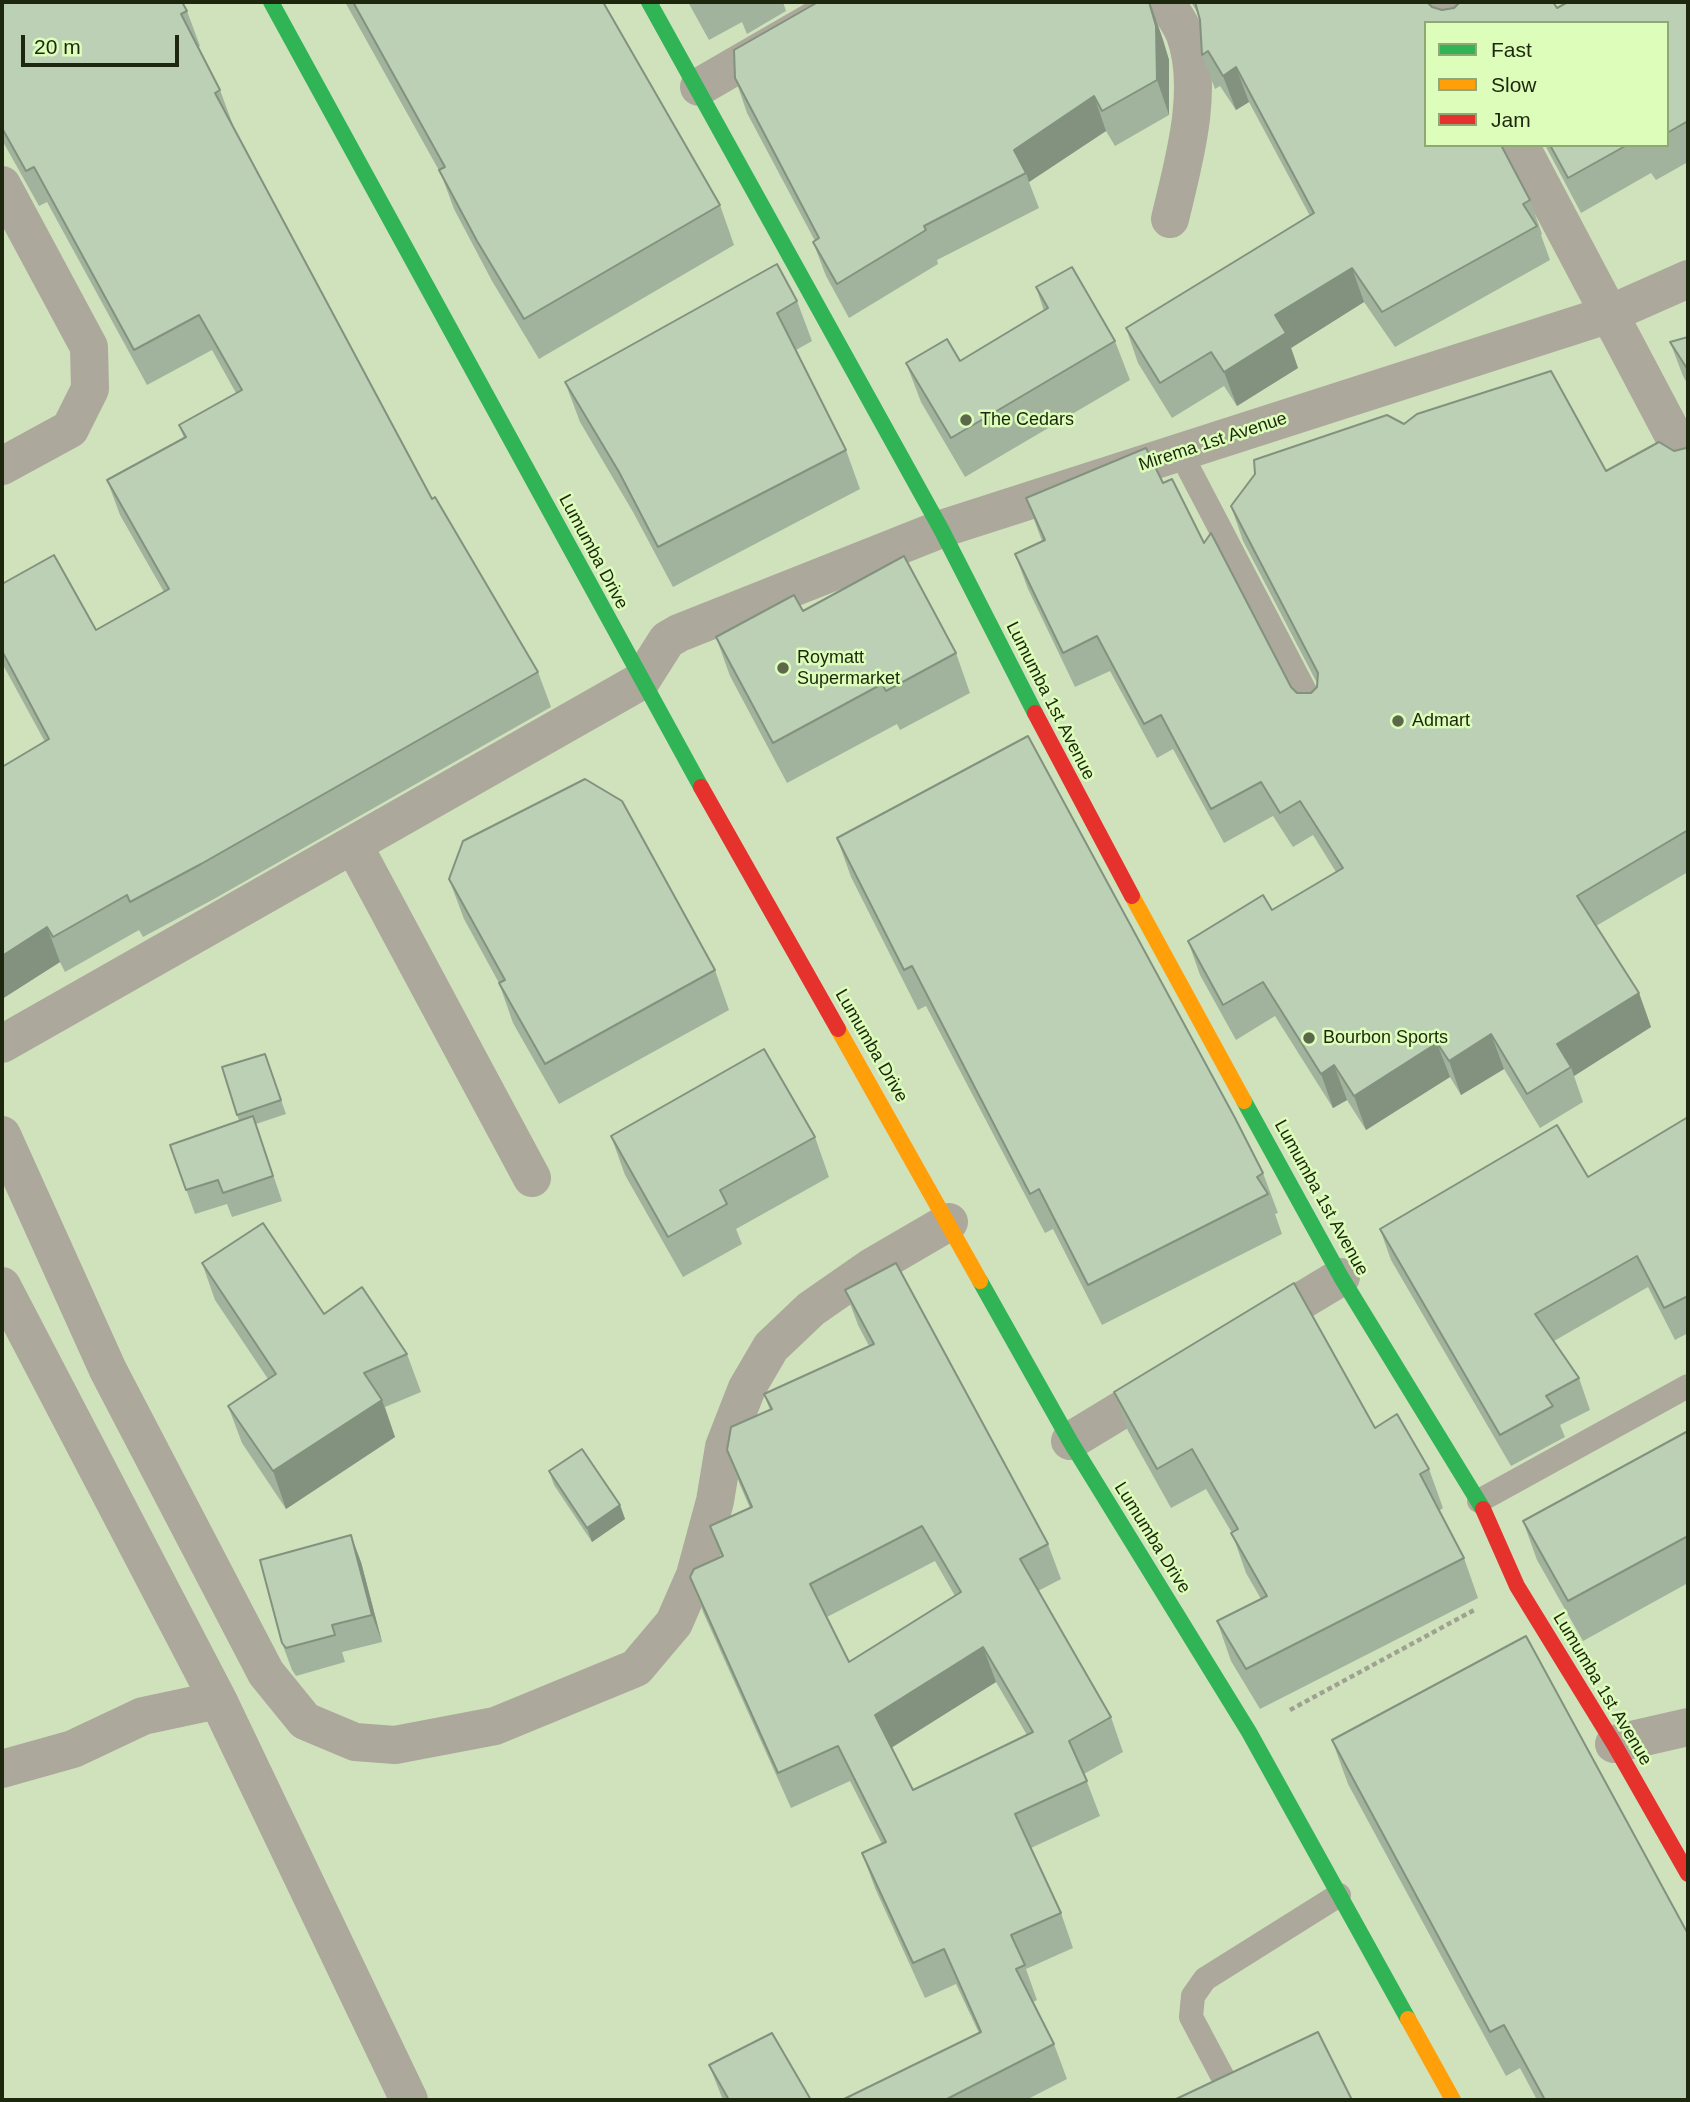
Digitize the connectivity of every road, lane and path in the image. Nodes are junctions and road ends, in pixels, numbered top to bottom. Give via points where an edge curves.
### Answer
1 (271, 2) edge
2 (649, 2) edge
3 (846, 2) edge
4 (1166, 2) edge
5 (1446, 2) edge
6 (1455, 21) edge
7 (699, 87) junction
8 (1521, 147) edge
9 (2, 185) edge
10 (1170, 219) dead end
11 (1688, 279) edge
12 (1607, 315) junction
13 (1180, 453) junction
14 (1688, 463) edge
15 (2, 466) edge
16 (941, 529) junction
17 (641, 681) junction
18 (1317, 714) edge
19 (354, 846) junction
20 (2, 1044) edge
21 (2, 1135) edge
22 (532, 1178) dead end
23 (949, 1222) junction
24 (1341, 1277) junction
25 (2, 1286) edge
26 (1223, 1348) edge
27 (1188, 1369) edge
28 (1688, 1386) edge
29 (1070, 1441) junction
30 (1479, 1501) junction
31 (1517, 1586) junction
32 (218, 1700) junction
33 (1688, 1727) edge
34 (1249, 1732) junction
35 (1614, 1744) junction
36 (2, 1769) edge
37 (1688, 1874) edge
38 (1339, 1895) junction
39 (409, 2100) edge
40 (1235, 2100) edge
41 (1453, 2100) edge

1 - 17 street, Lumumba Drive
2 - 7 street, Lumumba 1st Avenue
3 - 7 street
4 - 10 street via 1185,36 1192,84 1191,129
5 - 6 street
7 - 16 street, Lumumba 1st Avenue
8 - 12 street
9 - 15 street via 89,347 90,389 70,429
11 - 12 street, Mirema 1st Avenue
12 - 13 street, Mirema 1st Avenue
12 - 14 street
13 - 16 street, Mirema 1st Avenue
13 - 18 lane
16 - 17 street, Mirema 1st Avenue via 667,639
16 - 24 street, Lumumba 1st Avenue via 1070,783
17 - 19 street
17 - 23 street, Lumumba Drive
19 - 20 street
19 - 22 street
21 - 23 street via 108,1370 266,1673 305,1721 355,1742 395,1745 495,1726 636,1668 674,1623 695,1575 724,1447 747,1388 771,1347 811,1309
23 - 29 street, Lumumba Drive
24 - 26 street
24 - 30 street, Lumumba 1st Avenue
25 - 32 street
27 - 29 street
28 - 30 lane
29 - 34 street, Lumumba Drive
30 - 31 street, Lumumba 1st Avenue
31 - 34 path
31 - 35 street, Lumumba 1st Avenue
32 - 36 street via 143,1716 73,1749
32 - 39 street
33 - 35 street
34 - 38 street, Lumumba Drive
35 - 37 street, Lumumba 1st Avenue
38 - 40 lane via 1205,1979 1193,1996 1191,2017
38 - 41 street, Lumumba Drive

